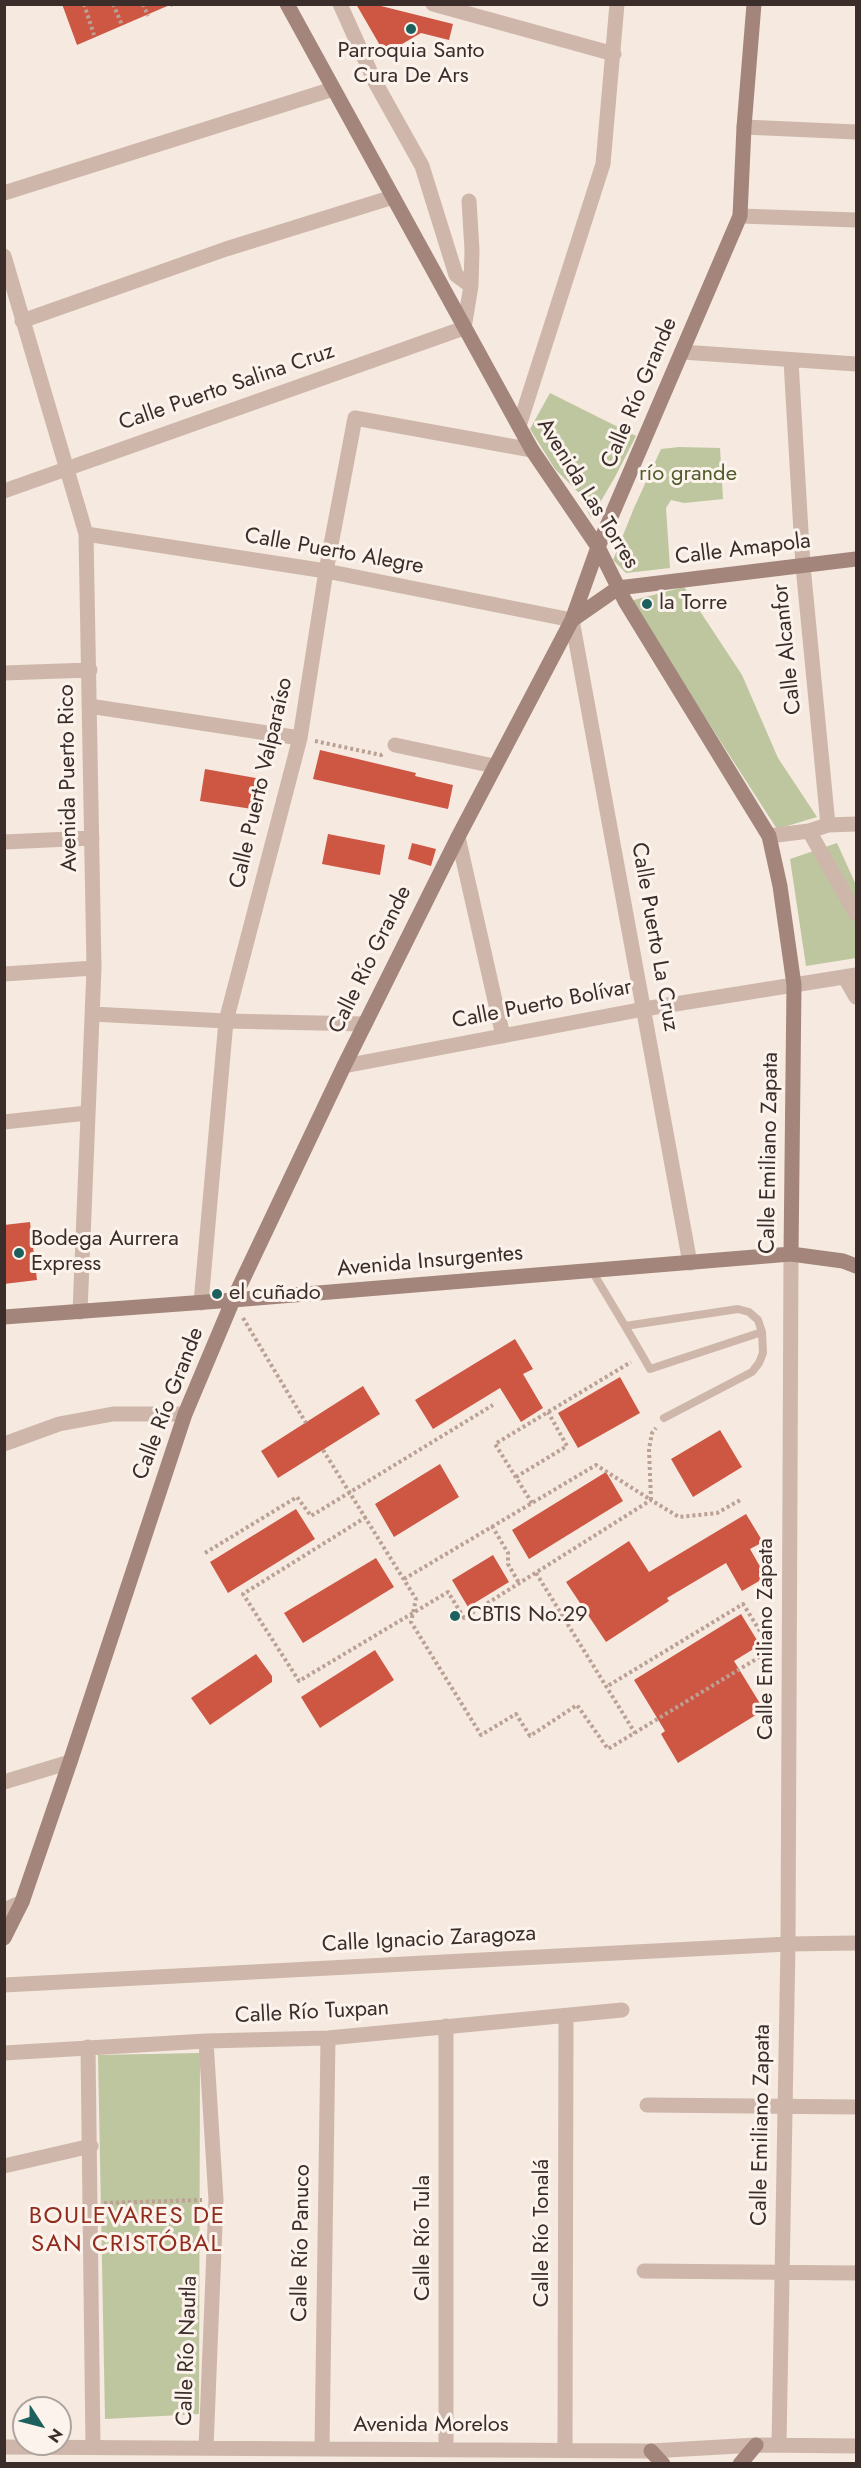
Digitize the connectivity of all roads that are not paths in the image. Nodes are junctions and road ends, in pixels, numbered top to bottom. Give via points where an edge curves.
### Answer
1 (287, 4) edge
2 (340, 4) edge
3 (433, 4) edge
4 (617, 4) edge
5 (754, 4) edge
6 (614, 54) junction
7 (333, 89) junction
8 (744, 127) junction
9 (856, 132) edge
10 (4, 193) edge
11 (393, 197) junction
12 (469, 201) dead end
13 (740, 216) junction
14 (856, 220) edge
15 (4, 256) edge
16 (471, 286) junction
17 (22, 321) junction
18 (464, 328) junction
19 (682, 352) junction
20 (791, 361) junction
21 (856, 364) edge
22 (519, 426) junction
23 (532, 450) junction
24 (67, 468) junction
25 (4, 491) edge
26 (86, 534) junction
27 (598, 547) junction
28 (856, 559) edge
29 (803, 566) junction
30 (326, 571) junction
31 (618, 588) junction
32 (572, 620) junction
33 (90, 670) junction
34 (4, 673) edge
35 (89, 706) junction
36 (300, 738) junction
37 (395, 745) road end
38 (494, 766) junction
39 (856, 824) edge
40 (828, 825) junction
41 (809, 831) junction
42 (769, 836) junction
43 (458, 837) junction
44 (92, 838) junction
45 (4, 842) edge
46 (856, 914) edge
47 (94, 968) junction
48 (4, 974) edge
49 (851, 976) edge
50 (794, 985) junction
51 (856, 997) edge
52 (644, 1008) junction
53 (92, 1014) junction
54 (226, 1021) junction
55 (365, 1024) junction
56 (503, 1036) junction
57 (344, 1066) junction
58 (87, 1113) junction
59 (4, 1122) edge
60 (791, 1254) junction
61 (852, 1262) edge
62 (690, 1263) junction
63 (592, 1271) junction
64 (233, 1300) junction
65 (201, 1303) junction
66 (80, 1312) junction
67 (4, 1317) edge
68 (625, 1326) junction
69 (762, 1332) junction
70 (185, 1414) junction
71 (664, 1418) road end
72 (4, 1444) edge
73 (70, 1762) junction
74 (4, 1782) edge
75 (22, 1902) junction
76 (4, 1910) edge
77 (4, 1938) edge
78 (856, 1943) edge
79 (788, 1944) junction
80 (4, 1985) edge
81 (622, 2010) dead end
82 (566, 2016) junction
83 (446, 2026) junction
84 (328, 2038) junction
85 (206, 2041) junction
86 (88, 2047) junction
87 (4, 2053) edge
88 (647, 2105) dead end
89 (784, 2106) junction
90 (856, 2107) edge
91 (90, 2146) junction
92 (4, 2166) edge
93 (644, 2271) dead end
94 (782, 2272) junction
95 (856, 2273) edge
96 (756, 2445) junction
97 (779, 2445) junction
98 (856, 2446) edge
99 (4, 2447) edge
100 (93, 2447) junction
101 (206, 2448) junction
102 (322, 2448) junction
103 (446, 2449) junction
104 (565, 2450) junction
105 (651, 2451) junction
106 (663, 2463) edge
107 (740, 2463) edge

1 - 7 street, Avenida Las Torres
2 - 16 street via 375,82 422,166 456,275
3 - 6 street
4 - 6 street
5 - 8 street, Calle Río Grande
6 - 22 street via 603,164
7 - 10 street
7 - 11 street, Avenida Las Torres
8 - 9 street
8 - 13 street, Calle Río Grande
11 - 17 street via 226,249
11 - 18 street, Avenida Las Torres
12 - 16 street
13 - 14 street
13 - 19 street, Calle Río Grande
15 - 17 street, Avenida Puerto Rico
16 - 18 street
17 - 24 street, Avenida Puerto Rico
18 - 22 street, Avenida Las Torres
18 - 24 street, Calle Puerto Salina Cruz
19 - 20 street
19 - 27 street, Calle Río Grande
20 - 21 street
20 - 29 street, Calle Alcanfor
22 - 23 street, Avenida Las Torres
23 - 27 street, Avenida Las Torres
23 - 30 street, Calle Puerto Valparaíso via 355,418
24 - 25 street, Calle Puerto Salina Cruz
24 - 26 street, Avenida Puerto Rico
26 - 30 street, Calle Puerto Alegre
26 - 33 street, Avenida Puerto Rico
27 - 31 street, Avenida Las Torres
27 - 32 street, Calle Río Grande
28 - 29 street, Calle Amapola
29 - 31 street, Calle Amapola
29 - 40 street, Calle Alcanfor
30 - 32 street, Calle Puerto Alegre
30 - 36 street, Calle Puerto Valparaíso
31 - 32 street, Calle Amapola
31 - 42 street, Avenida Las Torres
32 - 38 street, Calle Río Grande
32 - 52 street, Calle Puerto La Cruz
33 - 34 street
33 - 35 street, Avenida Puerto Rico
35 - 36 street
35 - 44 street, Avenida Puerto Rico
36 - 54 street, Calle Puerto Valparaíso
37 - 38 street
38 - 43 street, Calle Río Grande
39 - 40 street
40 - 41 street
41 - 42 street
41 - 46 street
42 - 50 street, Calle Emiliano Zapata
43 - 55 street, Calle Río Grande
43 - 56 street
44 - 45 street
44 - 47 street, Avenida Puerto Rico
47 - 48 street
47 - 53 street, Avenida Puerto Rico
49 - 50 street, Calle Puerto Bolívar
49 - 51 street
50 - 52 street, Calle Puerto Bolívar
50 - 60 street, Calle Emiliano Zapata
52 - 56 street, Calle Puerto Bolívar
52 - 62 street, Calle Puerto La Cruz
53 - 54 street
53 - 58 street, Avenida Puerto Rico
54 - 55 street
54 - 65 street, Calle Puerto Valparaíso
55 - 57 street, Calle Río Grande
56 - 57 street, Calle Puerto Bolívar
57 - 64 street, Calle Río Grande
58 - 59 street
58 - 66 street, Avenida Puerto Rico
60 - 61 street, Avenida Insurgentes
60 - 62 street, Avenida Insurgentes
60 - 79 street, Calle Emiliano Zapata
62 - 63 street, Avenida Insurgentes
63 - 64 street, Avenida Insurgentes
63 - 68 lane
64 - 65 street, Avenida Insurgentes
64 - 70 street, Calle Río Grande
65 - 66 street, Avenida Insurgentes
66 - 67 street, Avenida Insurgentes
68 - 69 lane via 738,1309 758,1320
68 - 69 lane via 650,1369
69 - 71 lane via 763,1353 752,1372
70 - 72 street via 113,1414 59,1424
70 - 73 street, Calle Río Grande
73 - 74 street
73 - 75 street, Calle Río Grande
75 - 76 street
75 - 77 street, Calle Río Grande
78 - 79 street, Calle Ignacio Zaragoza
79 - 80 street, Calle Ignacio Zaragoza
79 - 89 street, Calle Emiliano Zapata
81 - 82 street, Calle Río Tuxpan
82 - 83 street, Calle Río Tuxpan
82 - 104 street, Calle Río Tonalá
83 - 84 street, Calle Río Tuxpan
83 - 103 street, Calle Río Tula
84 - 85 street, Calle Río Tuxpan
84 - 102 street, Calle Río Panuco
85 - 86 street, Calle Río Tuxpan
85 - 101 street, Calle Río Nautla via 216,2200
86 - 87 street, Calle Río Tuxpan
86 - 91 street
88 - 89 street
89 - 90 street
89 - 94 street, Calle Emiliano Zapata
91 - 92 street
91 - 100 street
93 - 94 street
94 - 95 street
94 - 97 street, Calle Emiliano Zapata
96 - 97 street, Avenida Morelos
96 - 105 street, Avenida Morelos
96 - 107 street
97 - 98 street, Avenida Morelos
99 - 100 street, Avenida Morelos
100 - 101 street, Avenida Morelos
101 - 102 street, Avenida Morelos
102 - 103 street, Avenida Morelos
103 - 104 street, Avenida Morelos
104 - 105 street, Avenida Morelos
105 - 106 street

